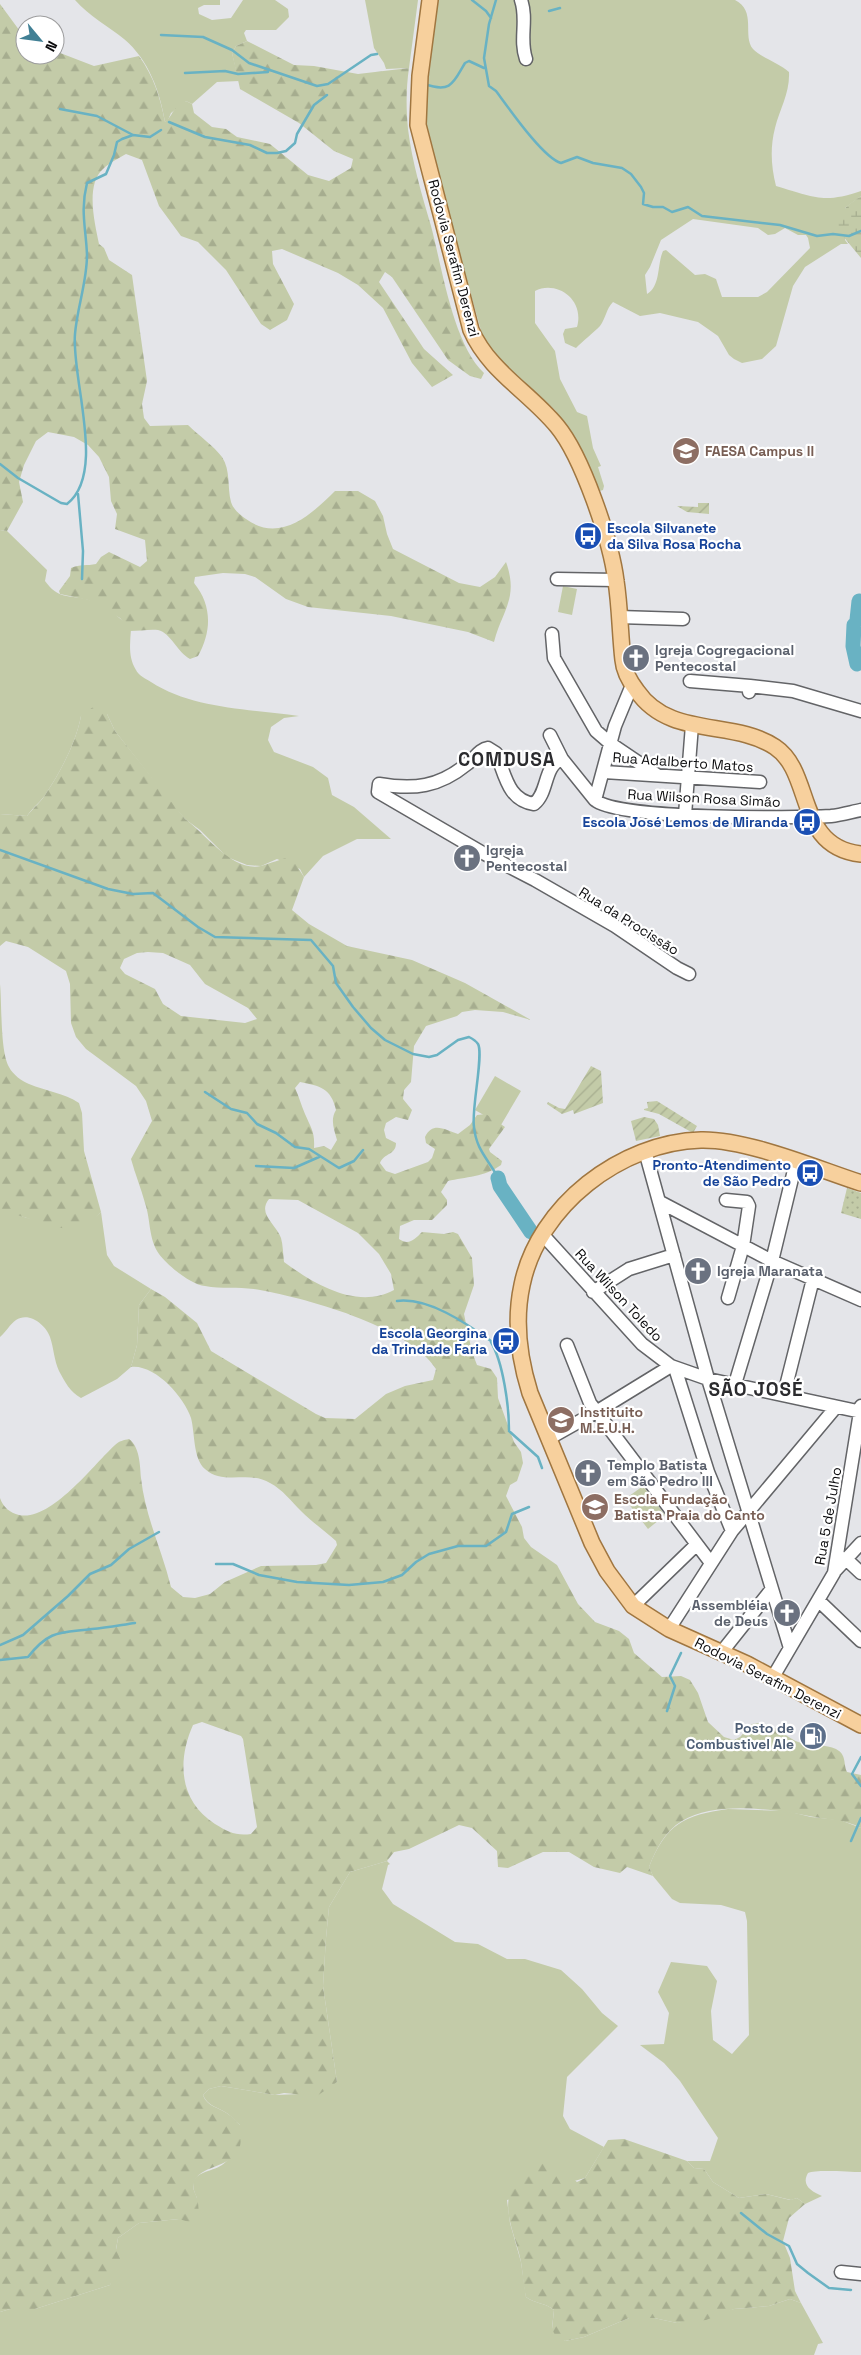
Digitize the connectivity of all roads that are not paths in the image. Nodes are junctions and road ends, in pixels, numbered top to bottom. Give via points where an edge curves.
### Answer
1 (430, 0) edge
2 (522, 0) edge
3 (526, 59) dead end
4 (556, 579) dead end
5 (616, 580) junction
6 (620, 617) junction
7 (683, 619) dead end
8 (552, 634) dead end
9 (690, 681) dead end
10 (632, 685) junction
11 (861, 711) edge
12 (698, 726) junction
13 (550, 735) dead end
14 (611, 744) junction
15 (562, 759) junction
16 (604, 772) junction
17 (657, 775) junction
18 (687, 778) junction
19 (760, 782) dead end
20 (597, 801) junction
21 (861, 810) edge
22 (685, 814) junction
23 (810, 817) junction
24 (861, 854) edge
25 (689, 974) dead end
26 (645, 1151) junction
27 (796, 1162) junction
28 (861, 1183) edge
29 (726, 1200) dead end
30 (660, 1202) junction
31 (543, 1235) junction
32 (743, 1246) junction
33 (674, 1255) junction
34 (772, 1261) junction
35 (814, 1279) junction
36 (593, 1292) junction
37 (728, 1298) dead end
38 (861, 1300) edge
39 (567, 1345) dead end
40 (673, 1367) junction
41 (708, 1379) junction
42 (735, 1384) junction
43 (784, 1394) junction
44 (836, 1407) junction
45 (861, 1410) edge
46 (596, 1412) junction
47 (859, 1434) edge
48 (548, 1439) junction
49 (750, 1510) junction
50 (732, 1530) junction
51 (861, 1543) edge
52 (696, 1545) junction
53 (845, 1558) junction
54 (711, 1563) junction
55 (834, 1573) junction
56 (861, 1573) edge
57 (771, 1590) junction
58 (819, 1601) junction
59 (633, 1606) junction
60 (669, 1629) junction
61 (861, 1641) edge
62 (790, 1648) junction
63 (721, 1653) junction
64 (772, 1676) junction
65 (861, 1725) edge
66 (841, 2272) dead end
67 (861, 2274) edge

1 - 5 main road, Rodovia Serafim Derenzi via 420,76 418,125 471,330 490,361 557,426 573,450 608,545
2 - 3 street via 525,18 522,47
4 - 5 street
5 - 6 main road, Rodovia Serafim Derenzi
6 - 7 street
6 - 10 main road, Rodovia Serafim Derenzi via 623,665
8 - 14 street via 554,658 596,731
9 - 11 street via 793,691
10 - 12 main road, Rodovia Serafim Derenzi via 658,712
10 - 14 street
12 - 18 street
12 - 23 main road, Rodovia Serafim Derenzi via 768,744 786,757 796,774
13 - 15 street
14 - 16 street
14 - 17 street
15 - 20 street
15 - 25 street, Rua da Procissão via 550,770 543,793 534,804 524,801 510,789 502,775 496,752 488,748 464,767 430,784 408,788 380,784 378,792 599,917
16 - 17 street, Rua Adalberto Matos
16 - 20 street
17 - 18 street, Rua Adalberto Matos
18 - 19 street, Rua Adalberto Matos
18 - 22 street
20 - 22 street, Rua Wilson Rosa Simão via 606,807
21 - 23 street, Rua Wilson Rosa Simão
22 - 23 street, Rua Wilson Rosa Simão
23 - 24 main road via 833,843
26 - 27 main road, Rodovia Serafim Derenzi via 686,1141 717,1141 742,1145
26 - 30 street
26 - 31 main road, Rodovia Serafim Derenzi via 592,1180 560,1211
27 - 28 main road, Rodovia Serafim Derenzi
27 - 34 street
29 - 32 street via 749,1204
30 - 32 street
30 - 33 street
31 - 36 street, Rua Wilson Toledo
31 - 48 main road, Rodovia Serafim Derenzi via 522,1284 518,1341 522,1368
32 - 34 street
32 - 37 street
33 - 36 street via 629,1269
33 - 41 street
34 - 35 street
34 - 42 street
35 - 38 street
35 - 43 street
36 - 40 street, Rua Wilson Toledo via 642,1344
39 - 46 street
40 - 41 street, Rua Wilson Toledo
40 - 46 street
40 - 50 street via 708,1472
41 - 42 street, Rua Wilson Toledo
41 - 49 street
42 - 43 street, Rua Wilson Toledo
43 - 44 street, Rua Wilson Toledo
44 - 45 street, Rua Wilson Toledo
44 - 49 street
45 - 47 street, Rua 5 de Julho
46 - 48 street
46 - 52 street
47 - 55 street, Rua 5 de Julho
48 - 59 main road, Rodovia Serafim Derenzi via 592,1543 607,1571
49 - 50 street
49 - 57 street
50 - 54 street
51 - 53 street
52 - 54 street
52 - 59 street
53 - 55 street
53 - 56 street
54 - 60 street
55 - 58 street, Rua 5 de Julho
57 - 62 street
57 - 63 street
58 - 61 street
58 - 62 street, Rua 5 de Julho
59 - 60 main road, Rodovia Serafim Derenzi
60 - 63 main road, Rodovia Serafim Derenzi
62 - 64 street, Rua 5 de Julho
63 - 64 main road, Rodovia Serafim Derenzi
64 - 65 main road, Rodovia Serafim Derenzi
66 - 67 street

